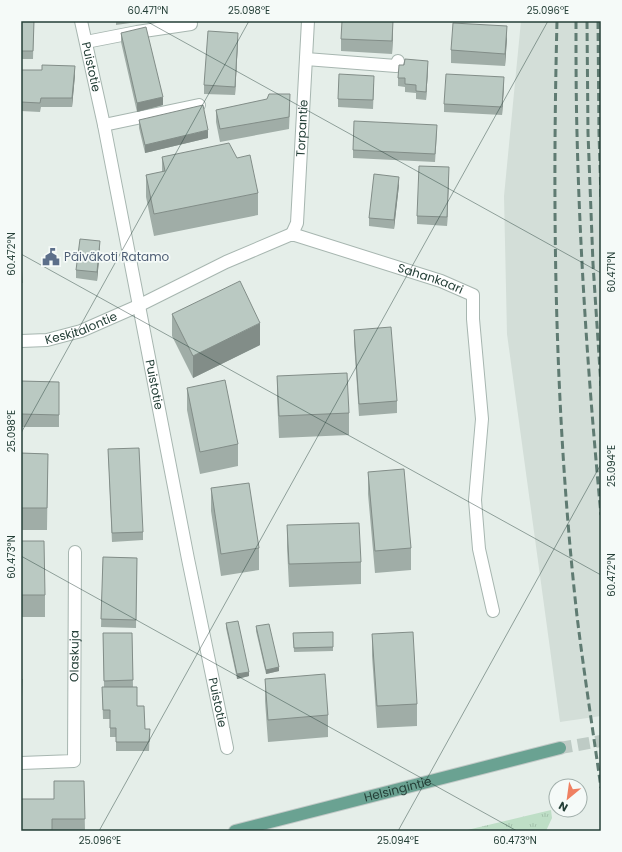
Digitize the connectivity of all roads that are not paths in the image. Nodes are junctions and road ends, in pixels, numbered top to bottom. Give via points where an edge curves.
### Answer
1 (81, 21) edge
2 (308, 21) edge
3 (191, 24) dead end
4 (86, 42) junction
5 (306, 59) junction
6 (398, 60) dead end
7 (199, 105) edge
8 (104, 125) junction
9 (292, 234) junction
10 (138, 306) junction
11 (21, 341) edge
12 (74, 552) dead end
13 (493, 611) dead end
14 (227, 748) dead end
15 (560, 748) tunnel mouth
16 (21, 762) edge
17 (235, 831) edge

1 - 4 street, Puistotie
2 - 5 street, Torpantie
3 - 4 street
4 - 8 street, Puistotie
5 - 6 street via 396,66
5 - 9 street, Torpantie via 297,224
7 - 8 street
8 - 10 street, Puistotie
9 - 10 street via 226,262
9 - 13 street, Sahankaari via 441,281 473,295 482,419 475,500 479,548
10 - 11 street, Keskitalontie via 81,331 47,340
10 - 14 street, Puistotie
12 - 16 street, Olaskuja via 74,761
15 - 17 main road, Helsingintie

